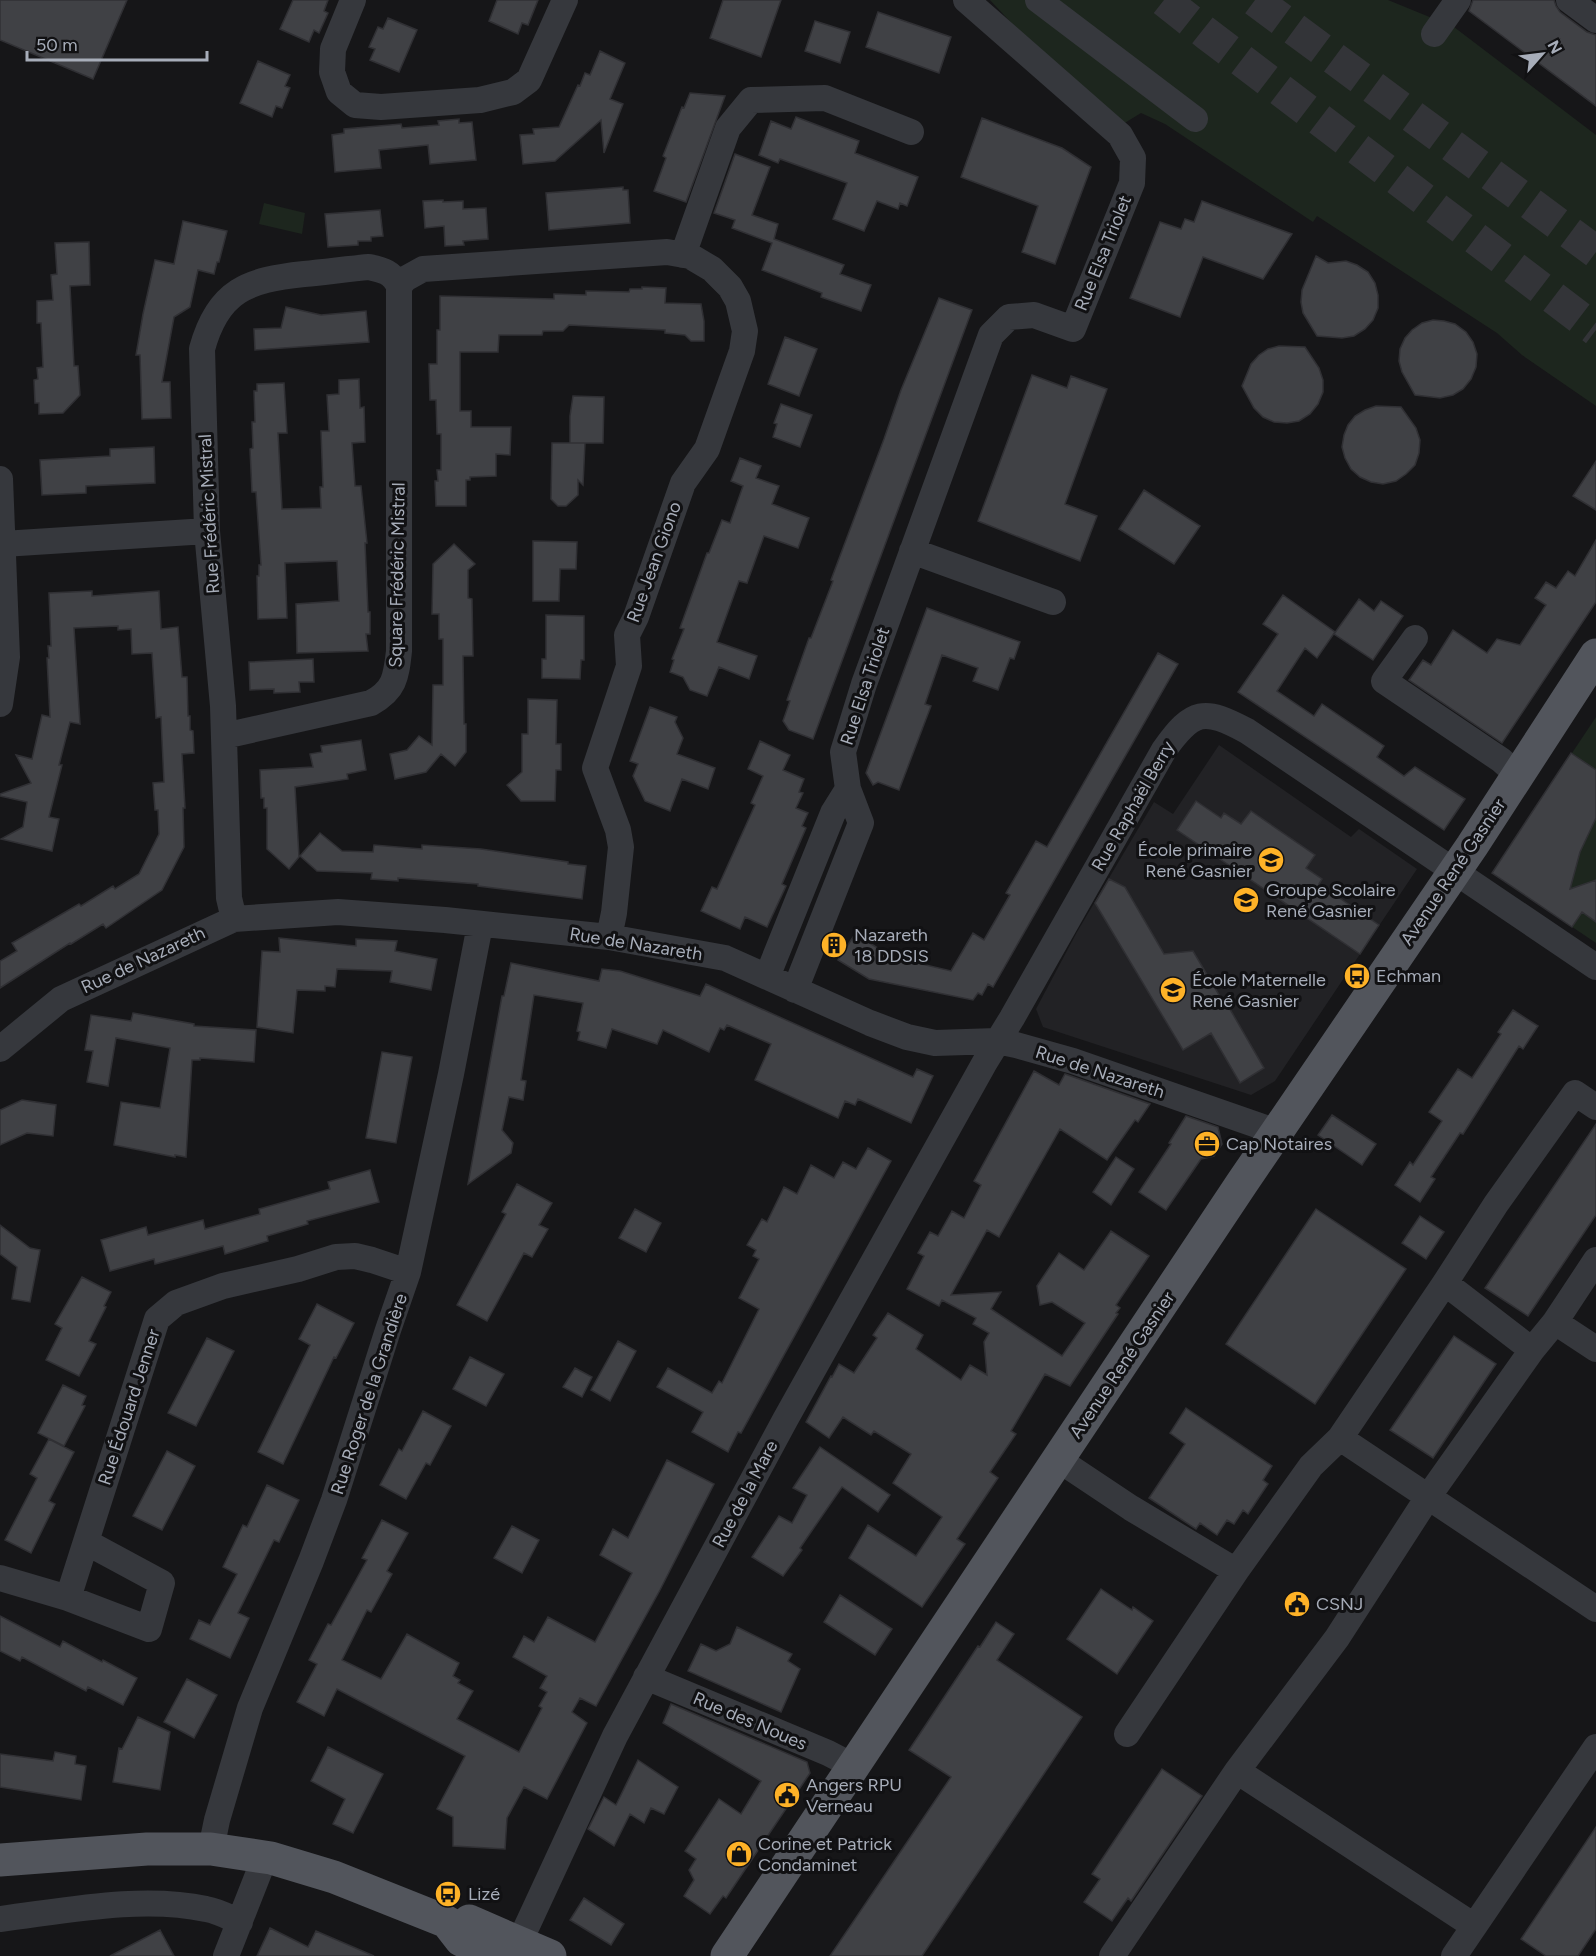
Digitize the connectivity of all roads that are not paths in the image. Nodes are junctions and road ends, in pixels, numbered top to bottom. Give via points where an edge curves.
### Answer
1 (353, 0) edge
2 (565, 0) edge
3 (966, 0) edge
4 (1038, 0) edge
5 (1458, 0) edge
6 (1569, 0) edge
7 (1596, 20) edge
8 (1434, 34) dead end
9 (1195, 119) dead end
10 (911, 132) dead end
11 (682, 255) junction
12 (399, 285) junction
13 (0, 480) edge
14 (207, 531) junction
15 (3, 544) junction
16 (912, 551) junction
17 (1053, 602) dead end
18 (1415, 638) dead end
19 (1596, 655) edge
20 (0, 704) edge
21 (224, 736) junction
22 (1518, 775) junction
23 (848, 789) junction
24 (1455, 871) junction
25 (234, 919) junction
26 (480, 925) junction
27 (609, 938) junction
28 (1596, 967) edge
29 (767, 977) junction
30 (795, 990) junction
31 (997, 1041) junction
32 (0, 1048) edge
33 (1596, 1107) edge
34 (1277, 1132) junction
35 (1596, 1260) edge
36 (408, 1272) junction
37 (1445, 1283) junction
38 (1555, 1322) junction
39 (1596, 1349) edge
40 (1532, 1350) junction
41 (1340, 1438) junction
42 (1059, 1460) junction
43 (1428, 1497) junction
44 (86, 1542) junction
45 (1236, 1571) junction
46 (0, 1578) edge
47 (69, 1598) junction
48 (1596, 1609) edge
49 (646, 1677) junction
50 (1127, 1734) dead end
51 (1596, 1747) edge
52 (853, 1766) junction
53 (1237, 1771) junction
54 (211, 1849) junction
55 (266, 1857) junction
56 (0, 1860) edge
57 (0, 1919) edge
58 (240, 1922) junction
59 (1474, 1926) junction
60 (509, 1951) edge
61 (1462, 1953) edge
62 (226, 1956) edge
63 (550, 1956) edge
64 (727, 1956) edge
65 (1112, 1956) edge

1 - 2 street via 333,49 332,72 339,92 355,105 381,107 480,100 513,92 529,80
3 - 16 street, Rue Elsa Triolet via 1120,135 1133,158 1132,183 1072,329 1034,315 1009,317 991,335
4 - 9 street
5 - 8 street
6 - 7 street
10 - 11 street via 825,98 751,100 728,128
11 - 12 street, Rue Jean Giono via 667,252 439,267 423,269
11 - 27 street, Rue Jean Giono via 712,269 730,287 738,301 745,331 742,351 707,449 683,483 627,635 629,666 595,768 621,847
12 - 14 street, Rue Frédéric Mistral via 389,273 369,267 285,276 244,287 218,309 202,349
12 - 21 street, Square Frédéric Mistral via 399,651 393,685 371,703
13 - 15 street
14 - 15 street
14 - 21 street, Rue Frédéric Mistral
15 - 20 street via 7,657
16 - 17 street
16 - 23 street, Rue Elsa Triolet via 843,752
18 - 22 street via 1384,681
19 - 22 main road, Avenue René Gasnier
21 - 25 street, Rue Frédéric Mistral via 229,898
22 - 24 main road, Avenue René Gasnier
23 - 29 street via 833,813
23 - 30 street, Rue Elsa Triolet via 861,823
24 - 28 street, Rue Raphaël Berry
24 - 31 street, Rue Raphaël Berry via 1247,731 1210,714 1192,719 1178,730 1164,750
24 - 34 main road, Avenue René Gasnier
25 - 26 street, Rue de Nazareth via 338,912
25 - 32 street, Rue de Nazareth via 61,999
26 - 27 street, Rue de Nazareth
26 - 36 street, Rue Roger de la Grandière
27 - 29 street, Rue de Nazareth via 725,958
29 - 30 street, Rue de Nazareth
30 - 31 street, Rue de Nazareth via 907,1037 935,1042
31 - 34 street, Rue de Nazareth via 1073,1061
31 - 49 street, Rue de la Mare
33 - 37 street via 1575,1093
34 - 42 main road, Avenue René Gasnier
35 - 38 street
36 - 44 street, Rue Édouard Jenner via 355,1256 336,1257 223,1286 176,1303 157,1319
36 - 54 street, Rue Roger de la Grandière via 334,1500 250,1708
37 - 40 street
37 - 41 street
38 - 39 street
38 - 40 street
40 - 43 street
41 - 43 street
41 - 45 street via 1311,1466
42 - 45 street
42 - 52 main road, Avenue René Gasnier
43 - 48 street
43 - 53 street via 1337,1638
44 - 47 street, Rue Édouard Jenner
44 - 47 street via 162,1583 149,1629
45 - 50 street
46 - 47 street
49 - 52 street, Rue des Noues
49 - 60 street, Rue de la Mare
51 - 59 street
52 - 64 main road, Avenue René Gasnier
53 - 59 street
53 - 65 street
54 - 55 main road
54 - 56 main road
55 - 58 street
55 - 60 main road via 342,1879 447,1922 461,1940
57 - 58 street via 153,1905 208,1909
58 - 62 street
59 - 61 street
60 - 63 main road

